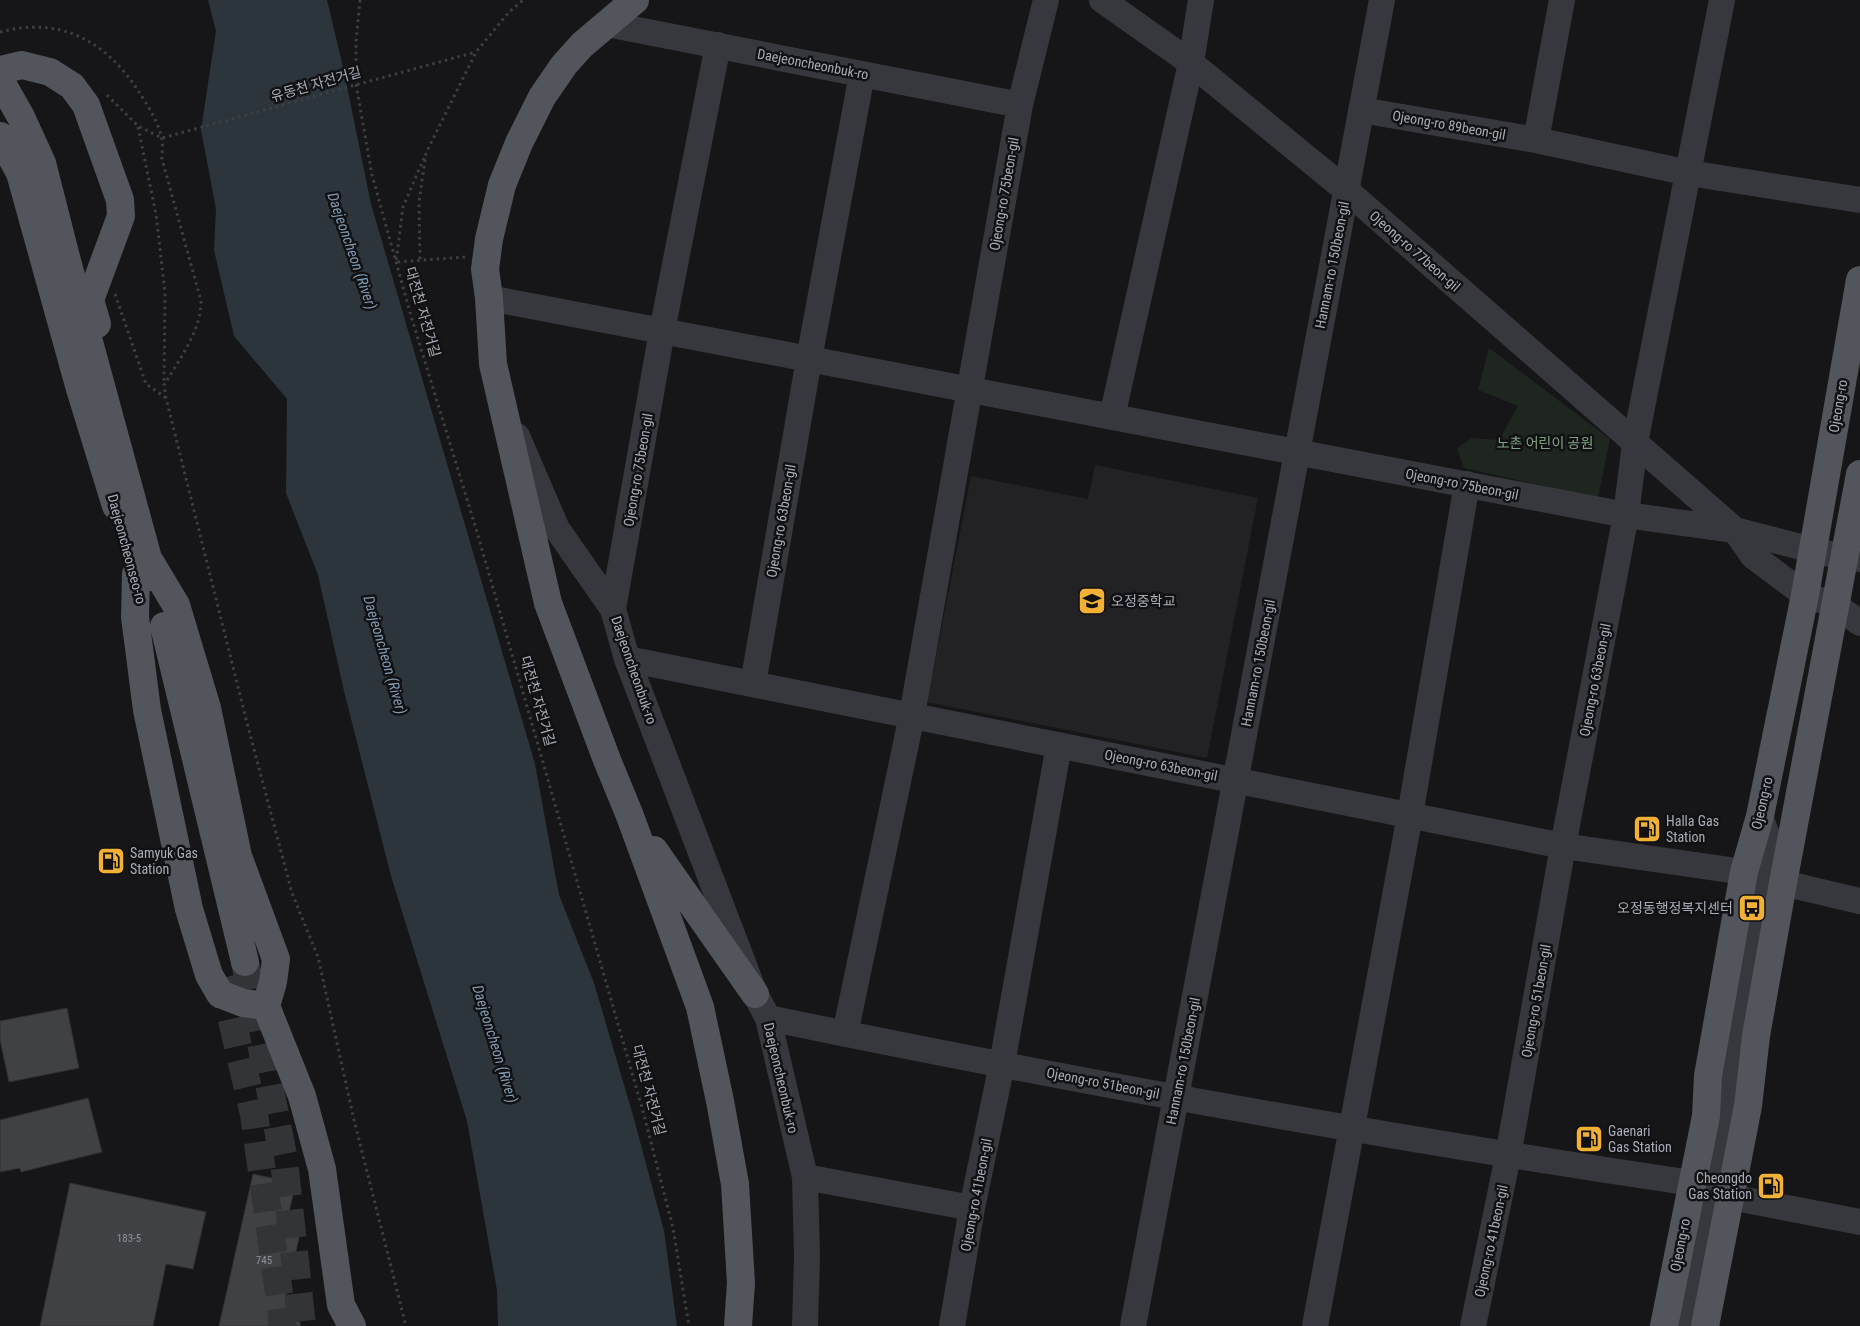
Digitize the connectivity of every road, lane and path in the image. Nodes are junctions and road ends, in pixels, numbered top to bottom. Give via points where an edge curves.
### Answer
1 (360, 0) edge
2 (523, 0) edge
3 (635, 0) edge
4 (1046, 0) edge
5 (1102, 0) edge
6 (1201, 0) edge
7 (1382, 0) edge
8 (1562, 0) edge
9 (1722, 0) edge
10 (607, 24) junction
11 (0, 32) edge
12 (718, 46) junction
13 (476, 52) junction
14 (1192, 63) junction
15 (0, 70) edge
16 (862, 74) junction
17 (0, 80) edge
18 (356, 84) junction
19 (1020, 105) junction
20 (1361, 110) junction
21 (138, 126) dead end
22 (0, 136) edge
23 (162, 138) junction
24 (1536, 140) junction
25 (426, 152) junction
26 (1689, 173) junction
27 (0, 183) edge
28 (1346, 190) junction
29 (1860, 200) edge
30 (30, 210) junction
31 (442, 258) dead end
32 (420, 259) junction
33 (396, 262) junction
34 (1860, 280) edge
35 (113, 287) dead end
36 (489, 298) junction
37 (662, 331) junction
38 (810, 359) junction
39 (164, 386) junction
40 (969, 390) junction
41 (166, 398) junction
42 (501, 399) junction
43 (1112, 417) junction
44 (112, 425) junction
45 (1635, 443) junction
46 (1297, 452) junction
47 (1860, 474) edge
48 (1467, 484) junction
49 (1626, 515) junction
50 (1735, 530) junction
51 (1813, 550) junction
52 (1852, 558) edge
53 (142, 567) junction
54 (1805, 596) junction
55 (1835, 605) junction
56 (613, 610) junction
57 (1860, 623) edge
58 (628, 659) junction
59 (753, 684) junction
60 (912, 715) junction
61 (1059, 745) junction
62 (1236, 780) junction
63 (1410, 815) junction
64 (630, 816) junction
65 (1760, 816) junction
66 (1563, 846) junction
67 (1744, 872) junction
68 (1784, 883) junction
69 (1860, 901) edge
70 (233, 967) tunnel mouth
71 (754, 994) junction
72 (266, 1006) junction
73 (768, 1018) junction
74 (845, 1034) junction
75 (1756, 1036) junction
76 (1002, 1064) junction
77 (1176, 1097) junction
78 (1706, 1116) junction
79 (1353, 1128) junction
80 (1508, 1156) junction
81 (805, 1177) junction
82 (1692, 1182) junction
83 (1730, 1197) junction
84 (972, 1208) junction
85 (1860, 1222) edge
86 (342, 1319) edge
87 (406, 1326) edge
88 (688, 1326) edge
89 (738, 1326) edge
90 (805, 1326) edge
91 (952, 1326) edge
92 (1133, 1326) edge
93 (1315, 1326) edge
94 (1473, 1326) edge
95 (1664, 1326) edge
96 (1687, 1326) edge
97 (1705, 1326) edge

1 - 18 path, 대전천 자전거길
2 - 13 path
3 - 10 main road, Daejeoncheonbuk-ro
4 - 19 street, Ojeong-ro 75beon-gil
5 - 14 street, Ojeong-ro 77beon-gil
6 - 14 street
7 - 20 street, Hannam-ro 150beon-gil
8 - 24 street
9 - 26 street
10 - 12 street, Daejeoncheonbuk-ro
10 - 36 main road, Daejeoncheonbuk-ro via 564,65 542,98 519,143 502,185 489,239 485,268
11 - 23 path via 40,27 61,30 81,36 99,47 128,74
12 - 16 street, Daejeoncheonbuk-ro
12 - 37 street, Ojeong-ro 75beon-gil
13 - 18 path, 유동천 자전거길
13 - 25 path
14 - 28 street, Ojeong-ro 77beon-gil
14 - 43 street
15 - 44 main road via 22,65 50,72 72,86 86,106 120,200 121,216 90,300 112,380
16 - 19 street, Daejeoncheonbuk-ro
16 - 38 street
17 - 44 main road via 42,163
18 - 23 path, 유동천 자전거길
18 - 33 path, 대전천 자전거길 via 372,175
19 - 40 street, Ojeong-ro 75beon-gil
20 - 24 street, Ojeong-ro 89beon-gil
20 - 28 street, Hannam-ro 150beon-gil
21 - 39 path via 156,214 165,293
22 - 30 main road, Daejeoncheonseo-ro via 20,173
23 - 39 path via 162,159 201,301 201,315 195,329
24 - 26 street, Ojeong-ro 89beon-gil
25 - 32 path via 419,202
25 - 33 path via 403,207
26 - 29 street, Ojeong-ro 89beon-gil
26 - 45 street
27 - 30 main road via 14,188
28 - 45 street, Ojeong-ro 77beon-gil
28 - 46 street, Hannam-ro 150beon-gil
30 - 53 main road, Daejeoncheonseo-ro via 80,389
31 - 32 path
32 - 33 path
33 - 88 path, 대전천 자전거길 via 644,1115 673,1228
34 - 51 main road, Ojeong-ro
35 - 41 path via 146,384
36 - 37 street, Ojeong-ro 75beon-gil
36 - 42 main road, Daejeoncheonbuk-ro via 493,364
37 - 38 street, Ojeong-ro 75beon-gil
37 - 56 street, Ojeong-ro 75beon-gil
38 - 40 street, Ojeong-ro 75beon-gil
38 - 59 street, Ojeong-ro 63beon-gil
39 - 41 path
40 - 43 street, Ojeong-ro 75beon-gil
40 - 60 street
41 - 87 path via 290,883 318,957 354,1120
42 - 56 street, Daejeoncheonbuk-ro via 557,529
42 - 64 main road via 548,603
43 - 46 street, Ojeong-ro 75beon-gil
44 - 53 main road
45 - 49 street, Ojeong-ro 63beon-gil
45 - 50 street, Ojeong-ro 77beon-gil
46 - 48 street, Ojeong-ro 75beon-gil
46 - 62 street, Hannam-ro 150beon-gil
47 - 52 main road
48 - 49 street, Ojeong-ro 75beon-gil
48 - 63 street
49 - 50 street, Ojeong-ro 75beon-gil
49 - 66 street, Ojeong-ro 63beon-gil
50 - 51 street, Ojeong-ro 75beon-gil
50 - 54 street via 1753,556
51 - 52 street, Ojeong-ro 75beon-gil
51 - 54 main road, Ojeong-ro
52 - 55 main road
53 - 70 main road, Daejeoncheonseo-ro
53 - 72 main road via 176,605 207,708 238,856 276,959
53 - 72 main road via 135,617 147,710 189,909 209,975 220,994 243,1003
54 - 55 street
54 - 65 main road, Ojeong-ro
55 - 57 street
55 - 68 main road
56 - 58 street, Daejeoncheonbuk-ro
58 - 59 street, Ojeong-ro 63beon-gil
58 - 71 street, Daejeoncheonbuk-ro
59 - 60 street, Ojeong-ro 63beon-gil
60 - 61 street, Ojeong-ro 63beon-gil
60 - 74 street
61 - 62 street, Ojeong-ro 63beon-gil
61 - 76 street
62 - 63 street, Ojeong-ro 63beon-gil
62 - 77 street, Hannam-ro 150beon-gil
63 - 66 street, Ojeong-ro 63beon-gil
63 - 79 street
64 - 71 main road
64 - 89 main road via 700,1007 720,1101 735,1184 741,1283
65 - 67 main road, Ojeong-ro
65 - 78 street via 1772,849 1747,982 1725,1072
66 - 67 street, Ojeong-ro 63beon-gil
66 - 80 street, Ojeong-ro 51beon-gil
67 - 78 main road, Ojeong-ro via 1708,1076
68 - 69 street
68 - 75 main road
71 - 73 street, Daejeoncheonbuk-ro
72 - 86 main road via 302,1096 322,1169
73 - 74 street, Ojeong-ro 51beon-gil
73 - 81 street, Daejeoncheonbuk-ro
74 - 76 street, Ojeong-ro 51beon-gil
75 - 83 main road via 1748,1106
75 - 96 street via 1733,1080 1726,1108
76 - 77 street, Ojeong-ro 51beon-gil
76 - 84 street, Ojeong-ro 41beon-gil
77 - 79 street, Ojeong-ro 51beon-gil
77 - 92 street, Hannam-ro 150beon-gil
78 - 82 main road, Ojeong-ro
79 - 80 street, Ojeong-ro 51beon-gil
79 - 93 street
80 - 82 street, Ojeong-ro 51beon-gil
80 - 94 street, Ojeong-ro 41beon-gil
81 - 84 street
81 - 90 street, Daejeoncheonbuk-ro
82 - 95 main road, Ojeong-ro
83 - 85 street
83 - 97 main road
84 - 91 street, Ojeong-ro 41beon-gil

